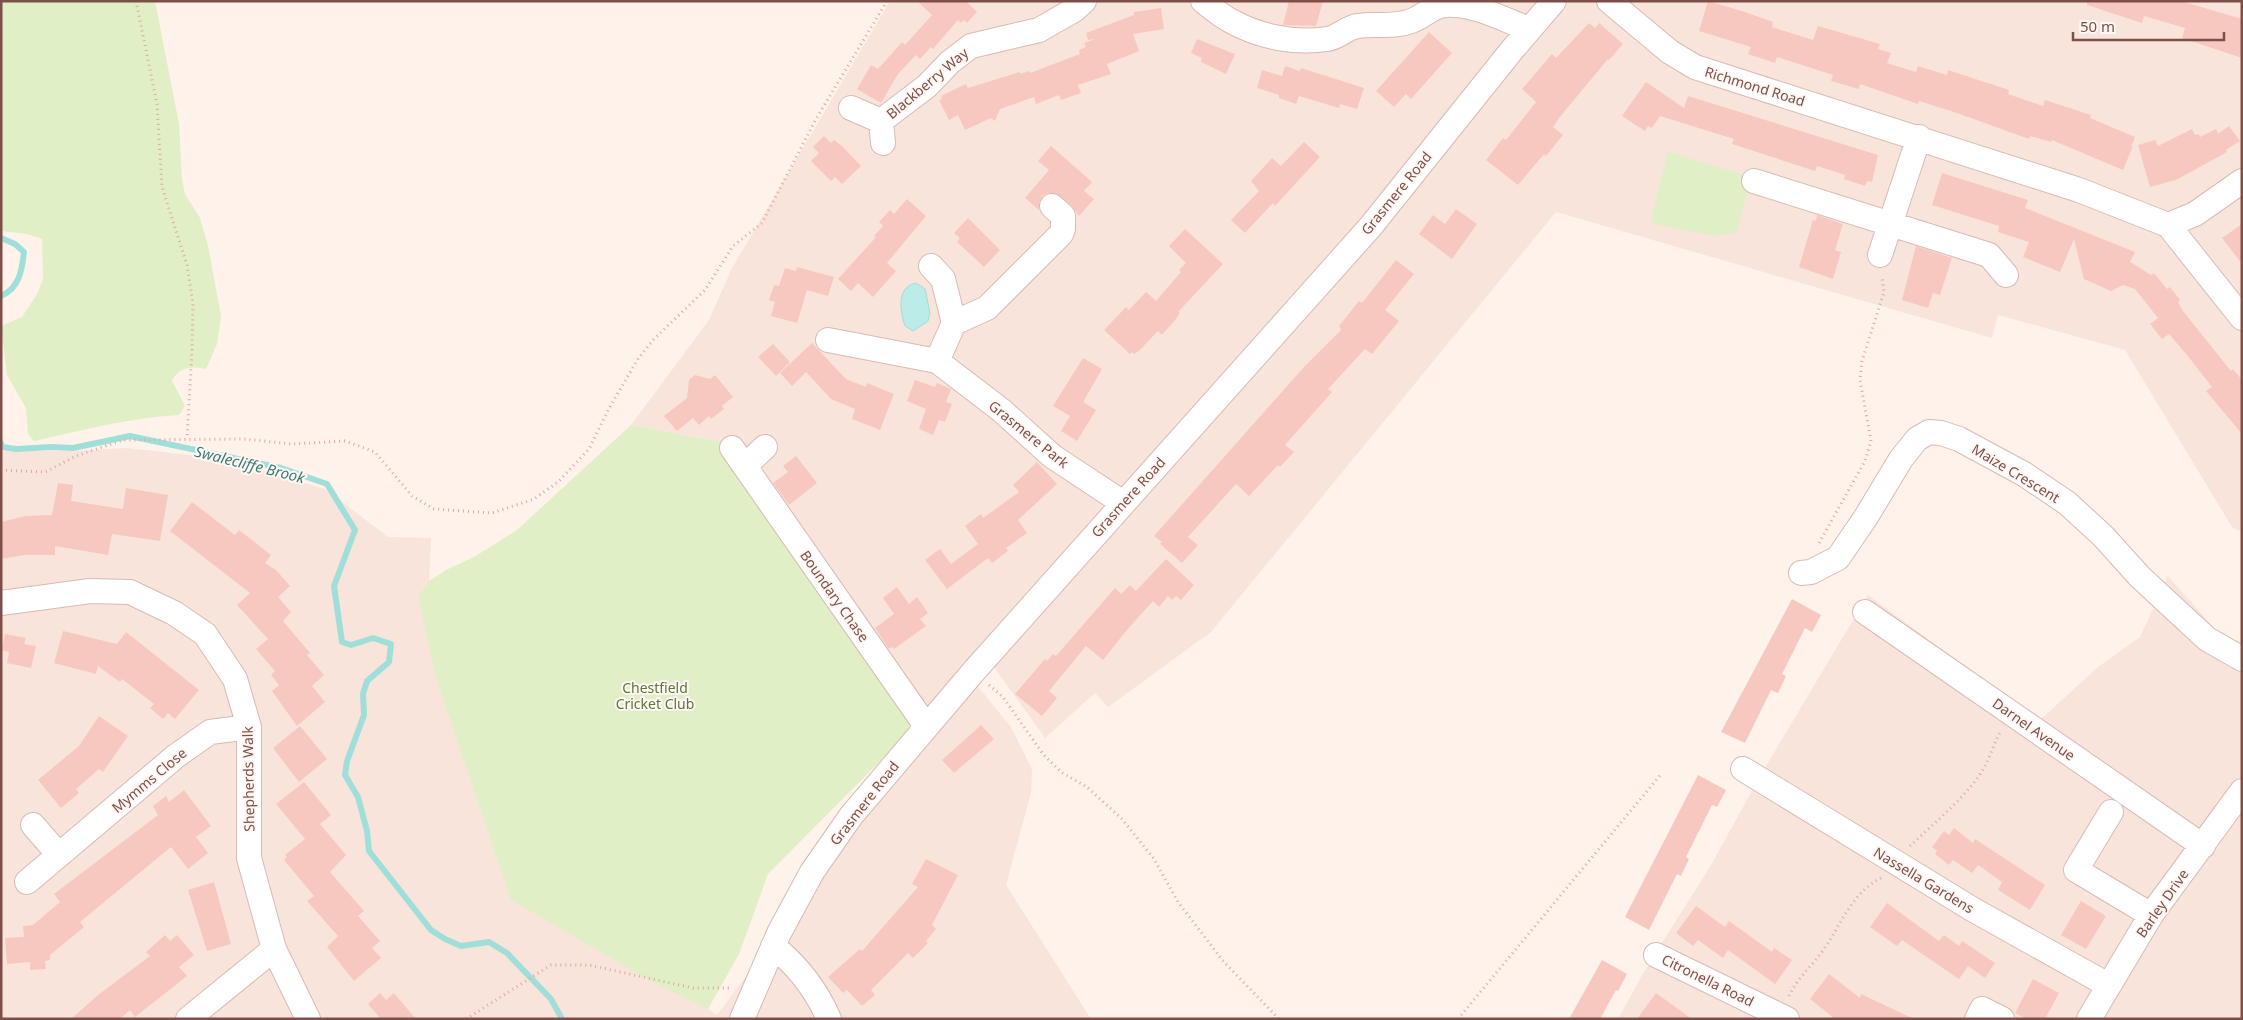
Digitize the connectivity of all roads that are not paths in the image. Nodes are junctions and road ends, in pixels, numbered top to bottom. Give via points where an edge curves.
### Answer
1 (1084, 1) edge
2 (1203, 1) edge
3 (1554, 1) edge
4 (1609, 1) edge
5 (1529, 29) junction
6 (851, 108) dead end
7 (1919, 137) junction
8 (1754, 181) dead end
9 (2242, 181) edge
10 (1052, 206) dead end
11 (1890, 224) junction
12 (2168, 225) junction
13 (1880, 255) road end
14 (931, 266) dead end
15 (2006, 275) dead end
16 (2242, 318) edge
17 (954, 323) junction
18 (828, 340) dead end
19 (937, 361) junction
20 (765, 447) dead end
21 (1123, 503) junction
22 (1801, 573) road end
23 (1, 603) edge
24 (1865, 612) dead end
25 (2242, 659) edge
26 (926, 726) junction
27 (249, 727) junction
28 (1743, 769) dead end
29 (2242, 791) edge
30 (2111, 812) dead end
31 (33, 825) dead end
32 (2203, 846) junction
33 (59, 855) junction
34 (27, 882) dead end
35 (2151, 916) junction
36 (773, 946) junction
37 (274, 949) junction
38 (1656, 955) dead end
39 (2108, 985) junction
40 (188, 1019) edge
41 (308, 1019) edge
42 (742, 1019) edge
43 (829, 1019) edge
44 (1787, 1019) edge
45 (1977, 1019) edge
46 (2002, 1019) edge
47 (2089, 1019) edge

1 - 6 street, Blackberry Way via 1039,30 971,46 950,62 882,132
2 - 5 street via 1230,21 1252,30 1301,41 1330,39 1361,25 1387,26 1412,21 1443,5 1469,6
3 - 5 street, Grasmere Road
4 - 7 street, Richmond Road via 1670,52 1695,67
5 - 21 street, Grasmere Road via 1371,226
7 - 11 street
7 - 12 street, Richmond Road via 2079,190
8 - 11 street
9 - 12 street via 2195,214
10 - 17 street via 1063,216 1060,234 987,308
11 - 13 street
11 - 15 street via 1989,254
12 - 16 street
14 - 17 street via 943,279
17 - 19 street
18 - 19 street, Grasmere Park
19 - 21 street, Grasmere Park via 1001,410 1052,456
20 - 26 street, Boundary Chase via 738,457
21 - 26 street, Grasmere Road
22 - 25 street, Maize Crescent via 1811,572 1838,558 1917,439 1929,432 1941,432 2024,474 2067,503 2207,639
23 - 27 street, Shepherds Walk via 90,591 130,592 174,613 205,634 235,680
24 - 32 street, Darnel Avenue
26 - 36 street, Grasmere Road via 851,816 812,872
27 - 33 street, Mymms Close via 210,732 176,756
27 - 37 street, Shepherds Walk via 249,858
28 - 39 street, Nassella Gardens via 1972,909
29 - 32 street, Barley Drive
30 - 35 street via 2076,870
31 - 33 street
32 - 35 street, Barley Drive
33 - 34 street, Mymms Close
35 - 39 street, Barley Drive
36 - 42 street, Grasmere Road
36 - 43 street via 805,976
37 - 40 street
37 - 41 street, Shepherds Walk
38 - 44 street, Citronella Road
39 - 47 street, Barley Drive
45 - 46 street via 1982,1009

